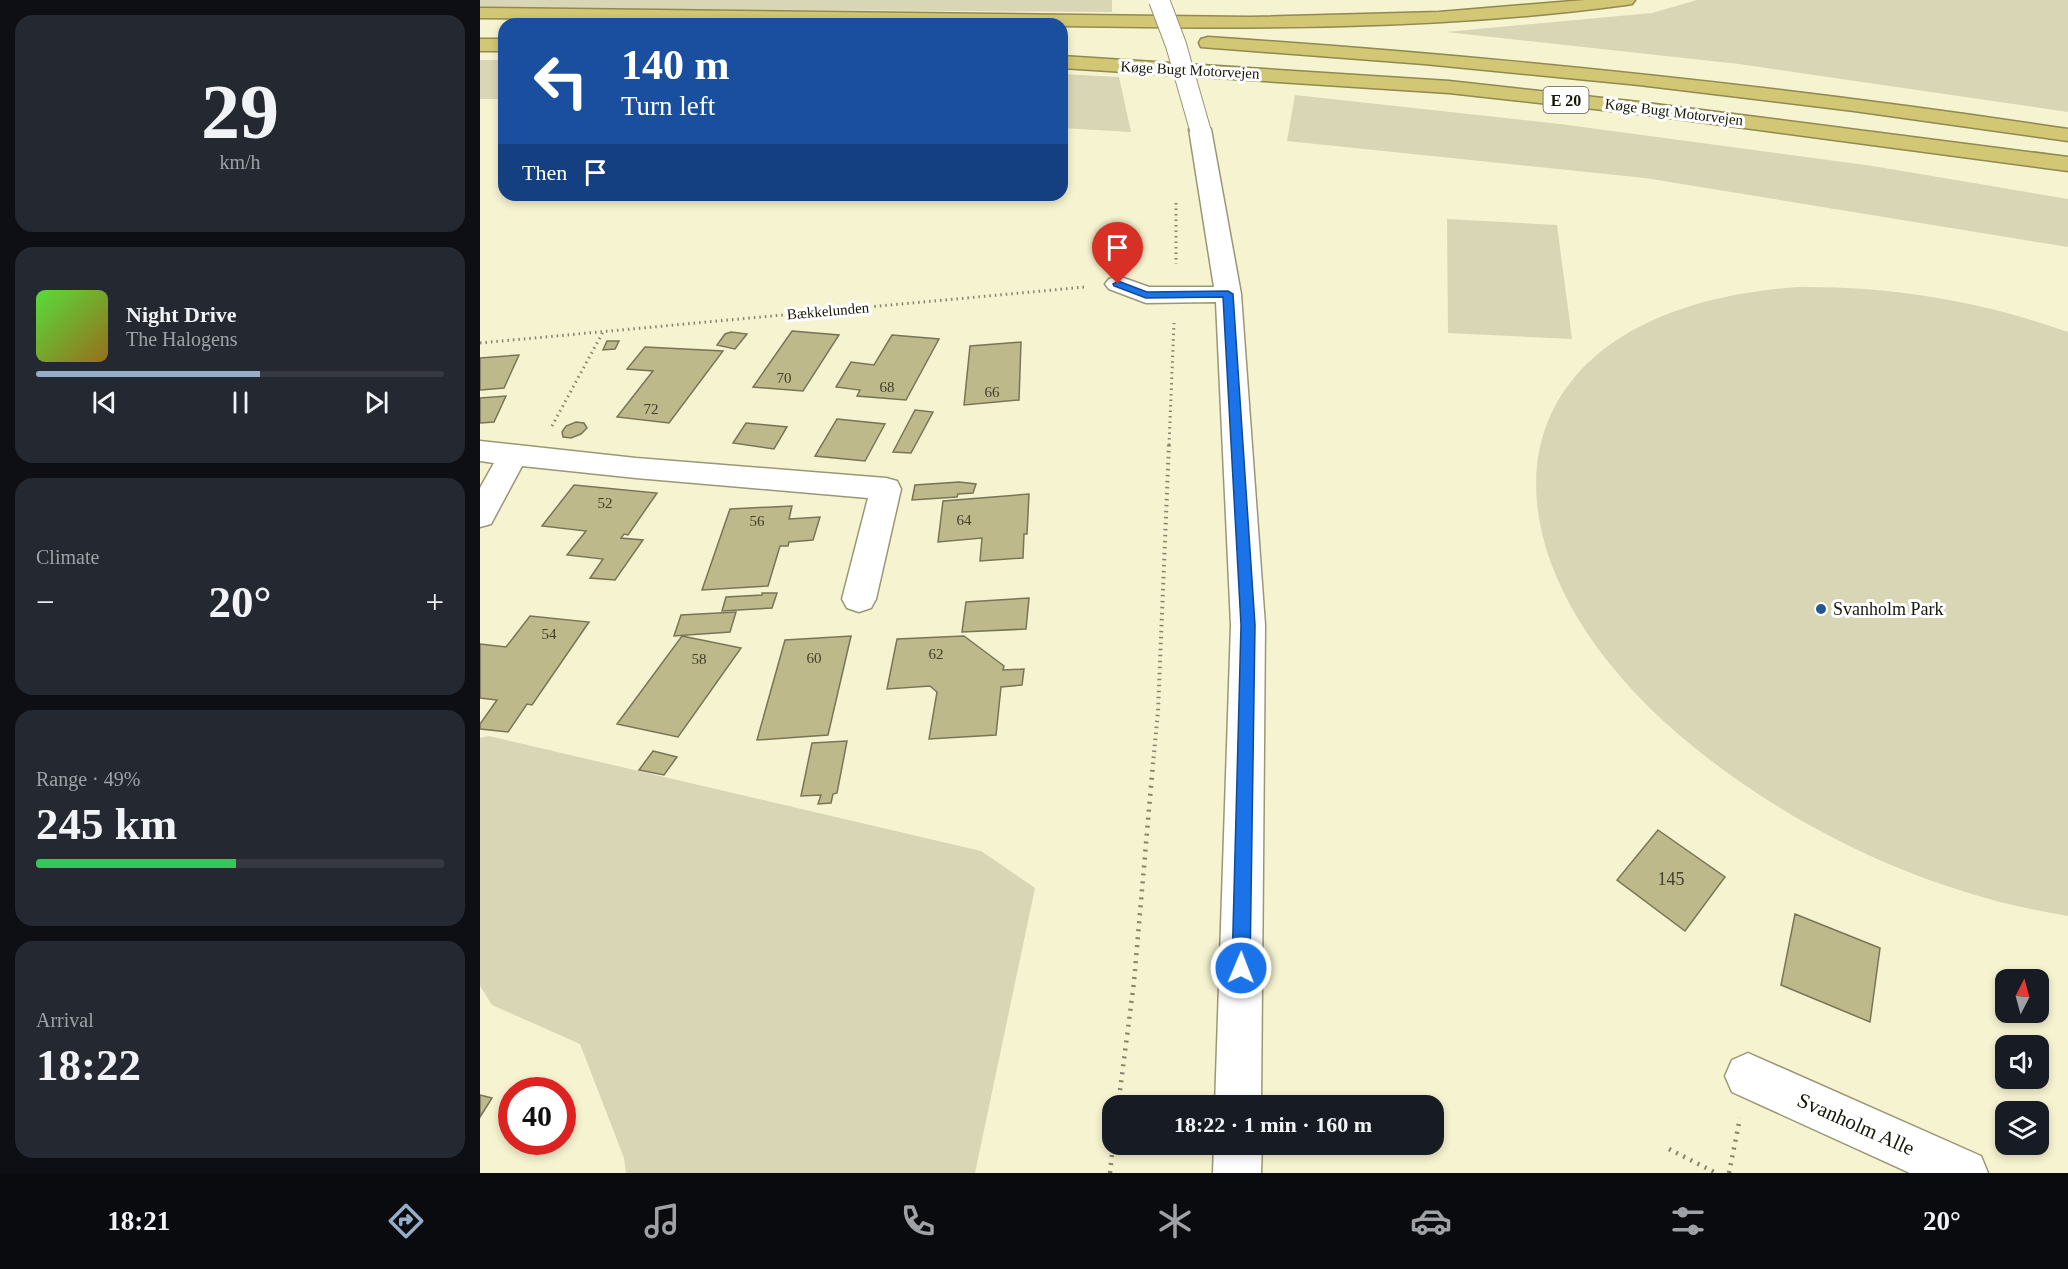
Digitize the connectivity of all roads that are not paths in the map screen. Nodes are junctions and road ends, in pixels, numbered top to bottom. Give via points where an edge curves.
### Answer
1 (1160, 0) edge
2 (1626, 0) edge
3 (480, 14) edge
4 (822, 18) edge
5 (480, 21) edge
6 (498, 21) edge
7 (1068, 21) edge
8 (1068, 36) edge
9 (480, 45) edge
10 (498, 45) edge
11 (1068, 62) edge
12 (2068, 135) edge
13 (2068, 164) edge
14 (1118, 284) road end
15 (1228, 294) junction
16 (480, 451) edge
17 (524, 457) junction
18 (480, 516) edge
19 (859, 599) dead end
20 (1748, 1076) road end
21 (1238, 1095) edge
22 (1238, 1155) edge
23 (1237, 1173) edge
24 (1964, 1173) edge

1 - 15 street, bridge via 1200,129
2 - 7 highway via 1475,16 1368,21
3 - 4 highway
5 - 6 highway
8 - 12 highway, Køge Bugt Motorvejen / E 20 via 1421,58 1640,79
9 - 10 highway
11 - 13 highway, Køge Bugt Motorvejen / E 20 via 1461,88
14 - 15 street via 1146,295
15 - 21 street via 1248,625
16 - 17 street
17 - 18 street
17 - 19 street via 886,489
20 - 24 street, Svanholm Alle
22 - 23 street

